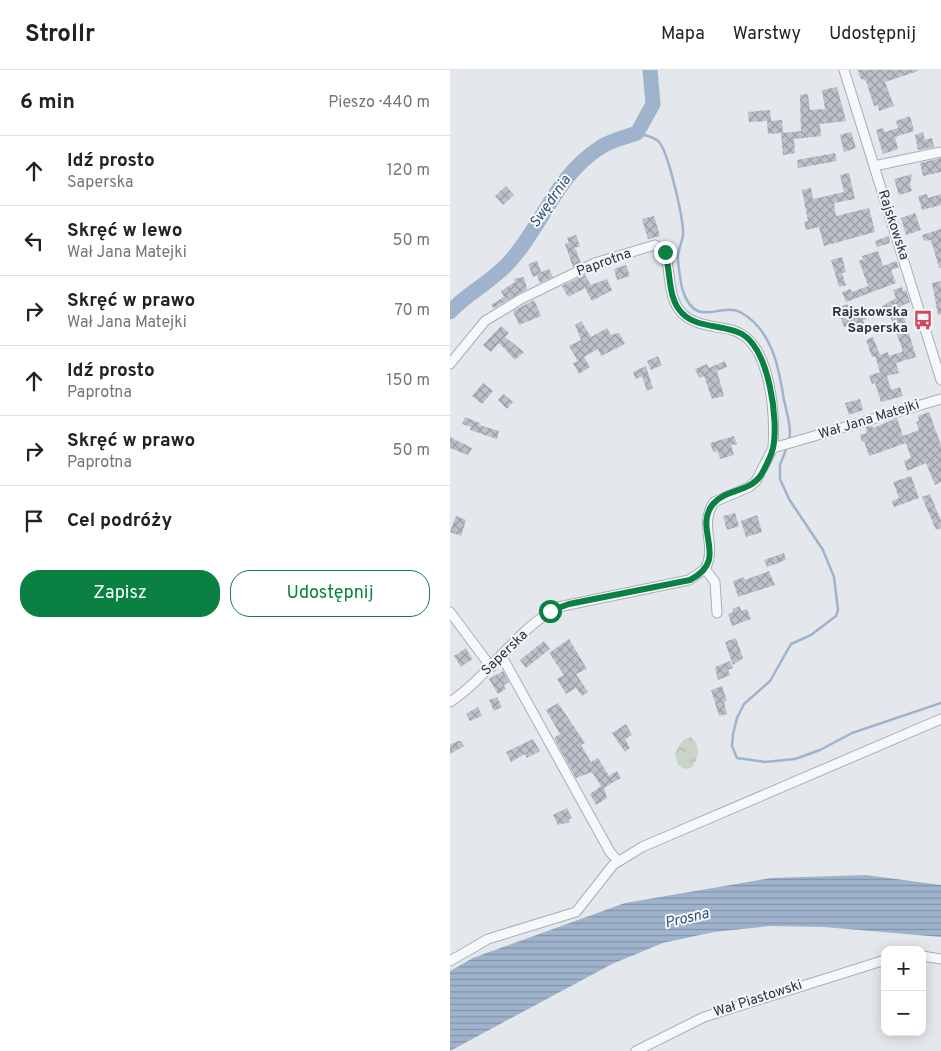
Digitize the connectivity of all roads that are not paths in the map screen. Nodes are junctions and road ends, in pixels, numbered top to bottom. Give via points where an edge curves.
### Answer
1 (844, 70) edge
2 (941, 152) edge
3 (874, 166) junction
4 (450, 364) edge
5 (941, 380) edge
6 (941, 399) edge
7 (777, 447) junction
8 (705, 569) junction
9 (450, 612) edge
10 (717, 614) dead end
11 (501, 655) junction
12 (491, 667) junction
13 (450, 702) edge
14 (941, 719) edge
15 (618, 861) junction
16 (926, 957) edge
17 (941, 959) edge
18 (881, 961) edge
19 (450, 962) edge
20 (636, 1051) edge

1 - 3 street, Rajskowska
2 - 3 street
3 - 5 street, Rajskowska
4 - 7 street, Paprotna via 485,321 521,299 595,263 655,245 665,252 672,292 682,313 700,323 734,330 752,344 768,378
6 - 7 street, Wał Jana Matejki
7 - 8 street via 750,487 719,500 708,511 711,554
8 - 10 street via 715,582
8 - 11 street, Saperska via 690,580 558,607
9 - 12 street
11 - 12 street, Saperska
11 - 15 street via 569,782
12 - 13 street, Saperska
14 - 15 street via 694,823
15 - 19 street via 576,912 488,939
16 - 17 street
18 - 20 street, Wał Piastowski via 704,1017

